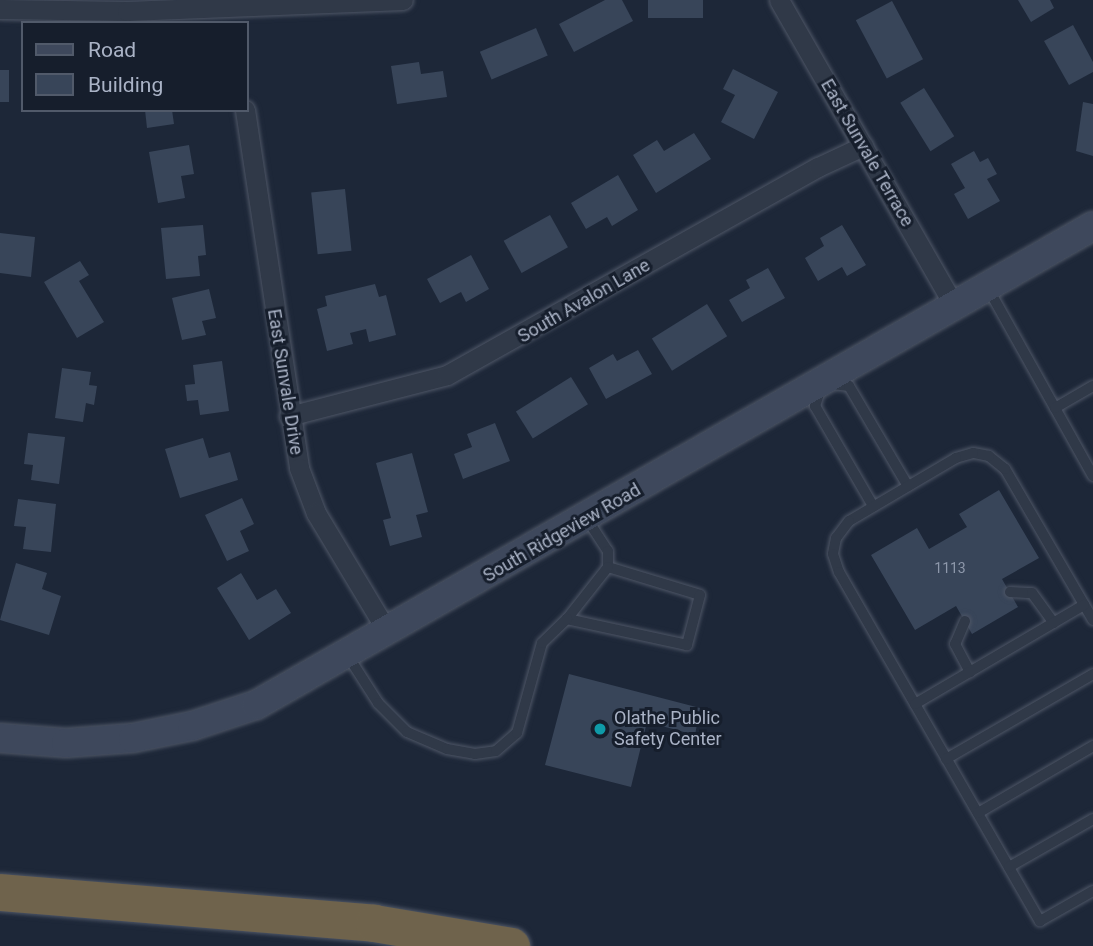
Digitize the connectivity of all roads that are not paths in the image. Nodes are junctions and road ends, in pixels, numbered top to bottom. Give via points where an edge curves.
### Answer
1 (403, 0) edge
2 (779, 0) edge
3 (0, 9) edge
4 (233, 11) edge
5 (245, 112) edge
6 (863, 146) junction
7 (1093, 226) edge
8 (987, 286) junction
9 (954, 306) junction
10 (822, 383) junction
11 (1093, 386) edge
12 (1055, 408) junction
13 (289, 416) junction
14 (1093, 476) edge
15 (908, 486) junction
16 (873, 506) junction
17 (587, 518) junction
18 (608, 567) junction
19 (1010, 592) dead end
20 (1084, 605) junction
21 (566, 619) junction
22 (1093, 620) edge
23 (965, 621) dead end
24 (1054, 623) junction
25 (388, 633) junction
26 (348, 656) junction
27 (970, 672) junction
28 (1093, 674) edge
29 (915, 704) junction
30 (0, 738) edge
31 (1093, 746) edge
32 (946, 759) junction
33 (978, 813) junction
34 (1093, 819) edge
35 (1009, 867) junction
36 (1093, 891) edge
37 (0, 892) edge
38 (511, 946) edge

1 - 4 street
2 - 6 street, East Sunvale Terrace
3 - 4 street
5 - 13 street, East Sunvale Drive
6 - 9 street, East Sunvale Terrace
6 - 13 street, South Avalon Lane via 447,375
7 - 8 main road, South Ridgeview Road
8 - 9 main road, South Ridgeview Road
8 - 12 lane
9 - 10 main road, South Ridgeview Road
10 - 15 lane via 849,386
10 - 16 lane via 815,406
10 - 17 main road, South Ridgeview Road
11 - 12 lane
12 - 14 lane
13 - 25 street, East Sunvale Drive via 299,468 316,513
15 - 16 lane
15 - 20 lane via 956,458 973,453 989,456 1005,469
16 - 29 lane via 849,521 836,538 833,554
17 - 18 lane via 608,551
17 - 25 main road, South Ridgeview Road
18 - 21 lane
18 - 21 lane via 700,595 687,645
19 - 24 lane via 1032,593
20 - 22 lane
20 - 24 lane
21 - 26 lane via 542,643 517,733 496,751 475,754 447,749 407,732 378,703
23 - 27 lane via 955,644
24 - 27 lane
25 - 26 main road, South Ridgeview Road
26 - 30 main road, South Ridgeview Road via 256,705 192,726 133,738 66,743
27 - 29 lane
28 - 32 lane
29 - 32 lane
31 - 33 lane
32 - 33 lane
33 - 35 lane
34 - 35 lane
35 - 36 lane via 1040,921
37 - 38 highway via 374,923

